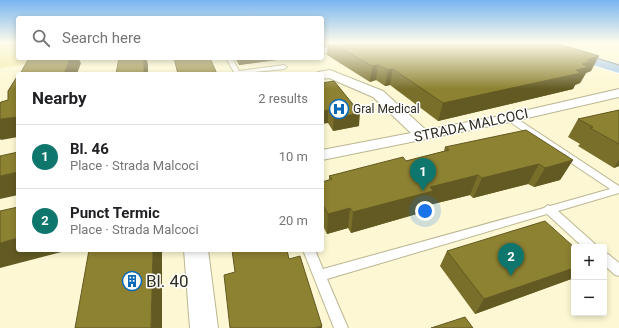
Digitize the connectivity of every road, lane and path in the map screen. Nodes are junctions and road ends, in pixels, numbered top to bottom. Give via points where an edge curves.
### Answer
1 (584, 58) edge
2 (230, 60) edge
3 (315, 60) edge
4 (284, 66) dead end
5 (619, 69) edge
6 (237, 72) edge
7 (250, 72) edge
8 (324, 72) edge
9 (326, 75) edge
10 (619, 93) edge
11 (510, 118) junction
12 (423, 135) junction
13 (324, 155) edge
14 (619, 190) edge
15 (548, 209) junction
16 (588, 244) edge
17 (196, 252) edge
18 (310, 252) edge
19 (607, 261) edge
20 (619, 271) edge
21 (320, 276) junction
22 (204, 328) edge
23 (341, 328) edge

1 - 5 main road
2 - 6 lane
3 - 8 street
4 - 7 lane
9 - 12 street via 378,94
10 - 11 street, STRADA MALCOCI
11 - 12 street, STRADA MALCOCI
11 - 14 lane
12 - 13 street, STRADA MALCOCI
14 - 15 lane
15 - 16 lane
15 - 21 lane
17 - 22 street
18 - 21 lane
19 - 20 lane
21 - 23 lane

